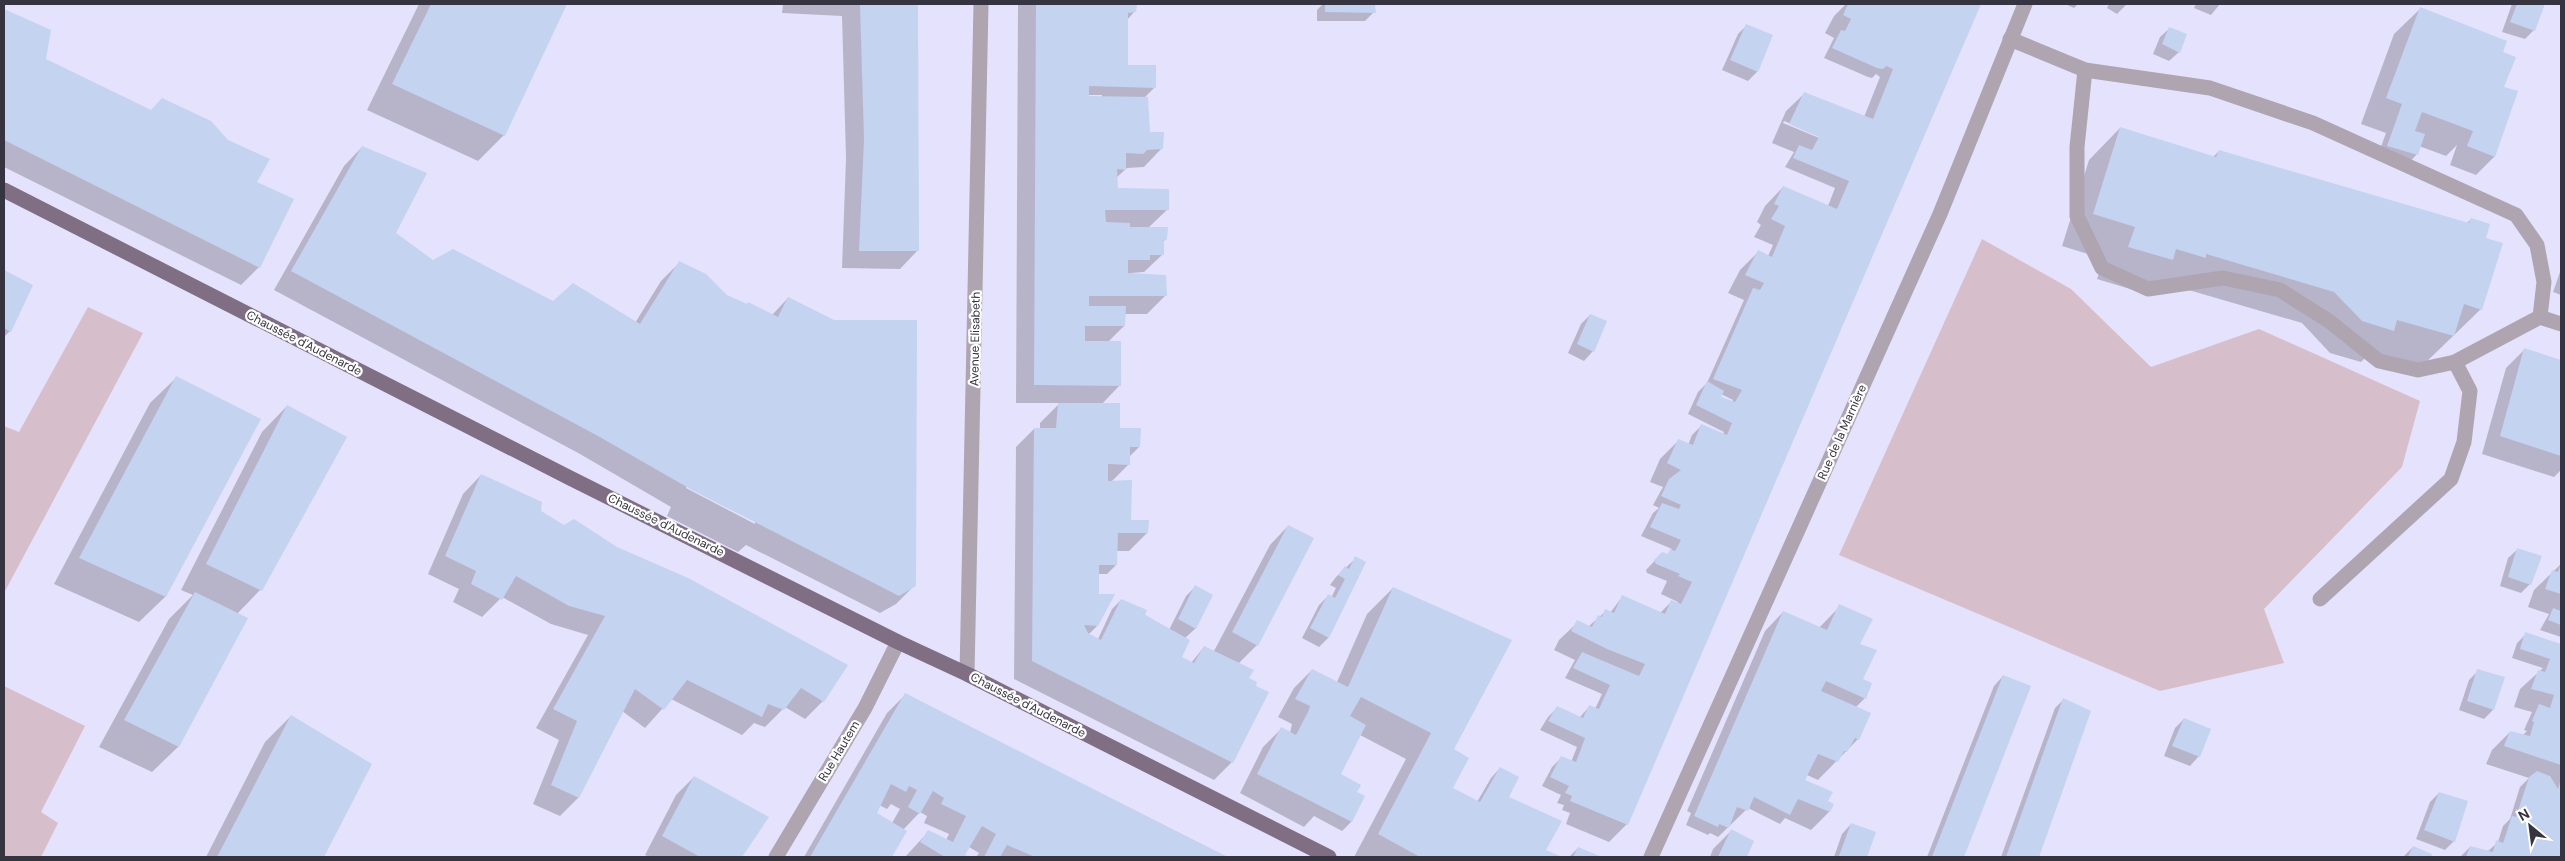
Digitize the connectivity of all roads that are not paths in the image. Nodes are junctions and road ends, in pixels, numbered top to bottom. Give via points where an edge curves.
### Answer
1 (982, 4) edge
2 (2025, 4) edge
3 (2010, 39) junction
4 (2085, 70) junction
5 (4, 190) edge
6 (2540, 317) junction
7 (2561, 324) edge
8 (2455, 362) junction
9 (2320, 599) dead end
10 (898, 642) junction
11 (967, 674) junction
12 (776, 857) edge
13 (1329, 857) edge
14 (1651, 857) edge

1 - 11 street, Avenue Elisabeth
2 - 3 street, Rue de la Marnière
3 - 4 street
3 - 14 street, Rue de la Marnière via 1940,214
4 - 6 street via 2210,88 2313,123 2516,215 2537,245 2544,282
4 - 8 street via 2077,147 2077,216 2102,268 2148,289 2223,278 2280,290 2329,320 2379,361 2418,370
5 - 10 main road, Chaussée d'Audenarde
6 - 7 street
6 - 8 street
8 - 9 street via 2470,391 2464,442 2451,479
10 - 11 main road, Chaussée d'Audenarde
10 - 12 street, Rue Hautem via 865,708
11 - 13 main road, Chaussée d'Audenarde

